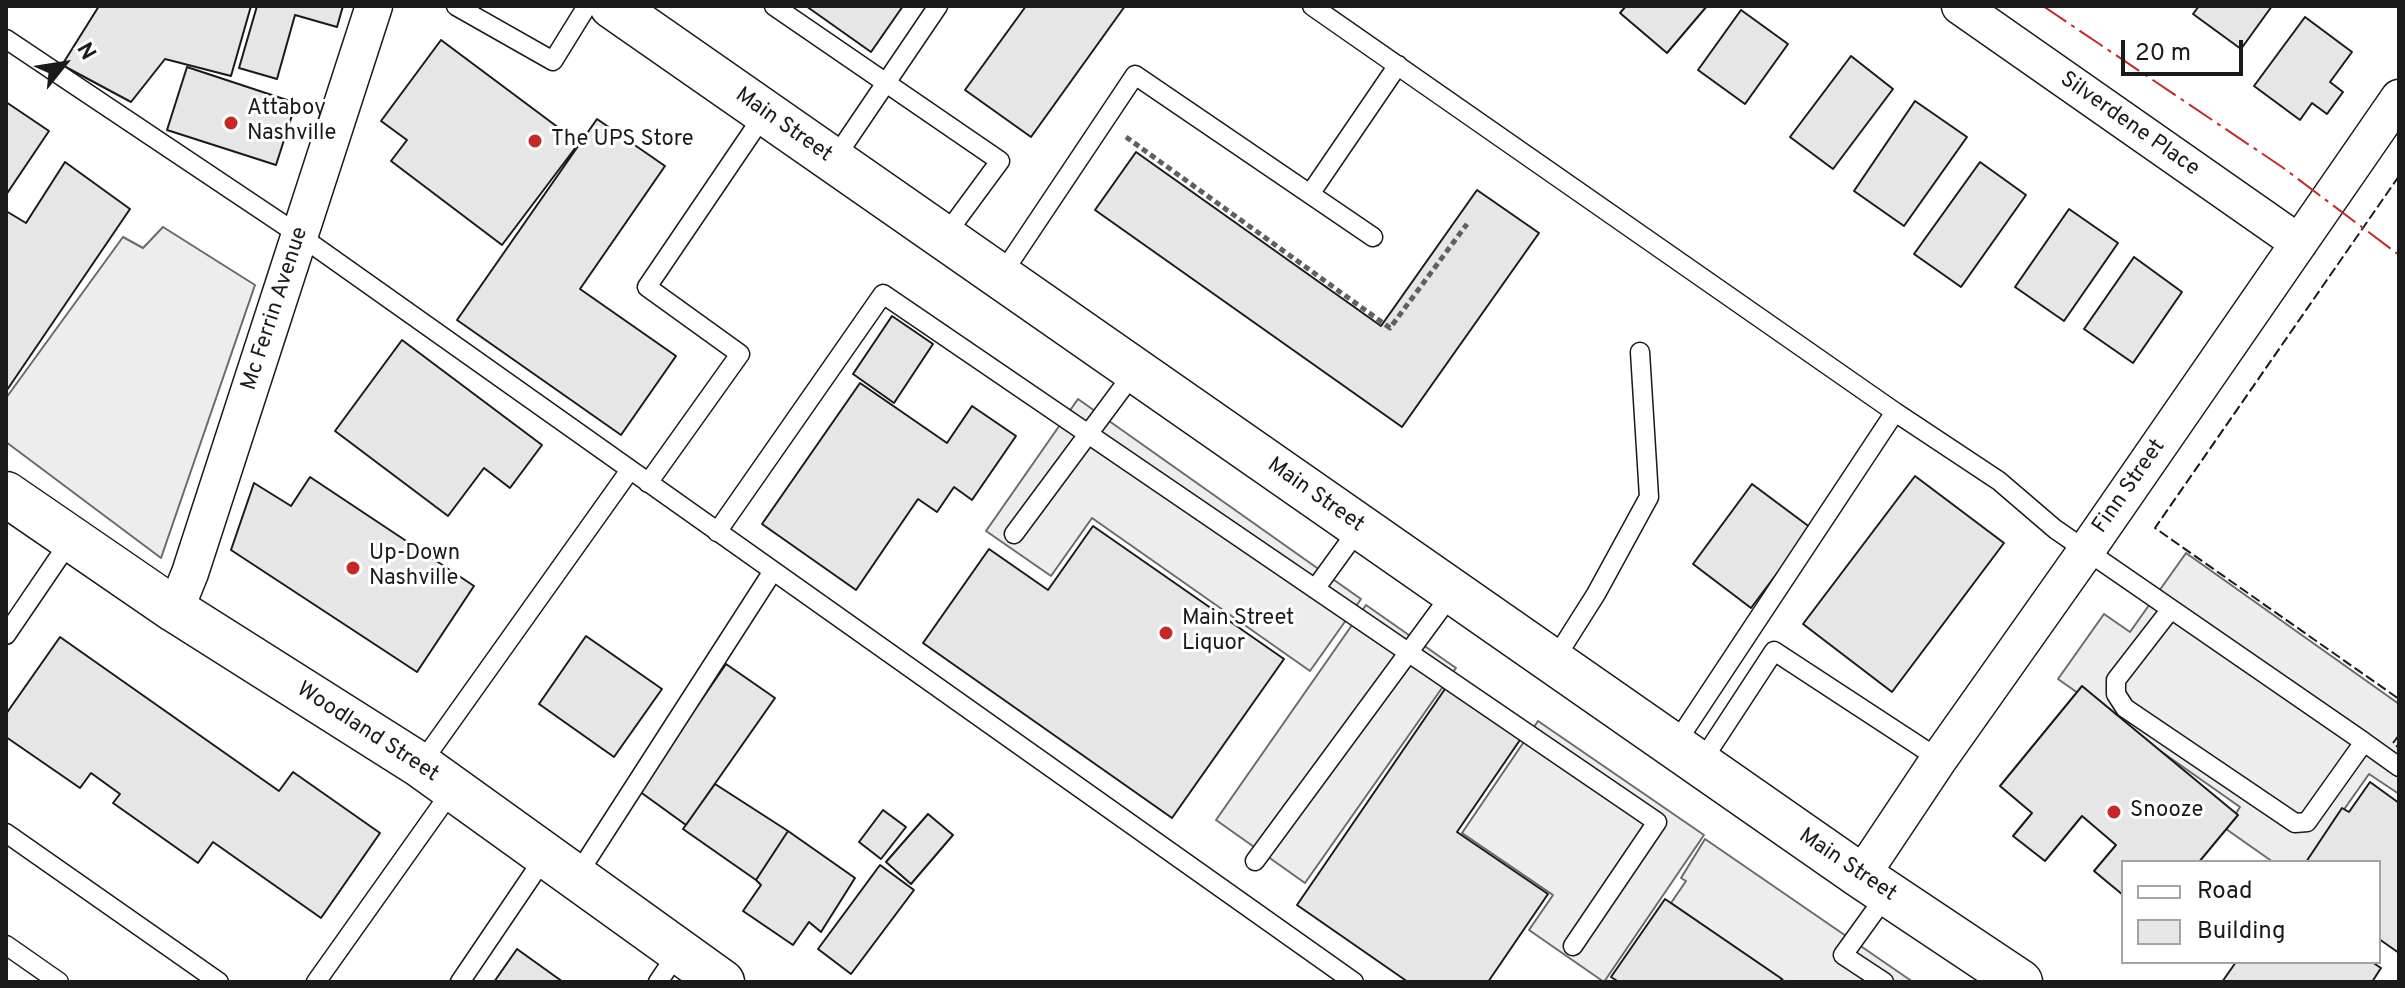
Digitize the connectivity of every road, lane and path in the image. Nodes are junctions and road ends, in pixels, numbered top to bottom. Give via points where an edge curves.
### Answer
1 (374, 6) edge
2 (587, 6) edge
3 (612, 6) edge
4 (774, 6) edge
5 (938, 6) edge
6 (1312, 6) edge
7 (1960, 6) edge
8 (467, 8) edge
9 (6, 39) edge
10 (1398, 65) junction
11 (886, 83) junction
12 (2399, 98) edge
13 (765, 113) junction
14 (1116, 130) dead end
15 (833, 161) junction
16 (1310, 194) junction
17 (1467, 224) dead end
18 (299, 235) junction
19 (944, 237) junction
20 (1373, 237) dead end
21 (2299, 243) junction
22 (1000, 277) junction
23 (1640, 352) dead end
24 (1135, 371) junction
25 (1895, 412) junction
26 (1088, 433) junction
27 (630, 470) junction
28 (648, 483) junction
29 (6, 494) edge
30 (1360, 527) junction
31 (717, 532) junction
32 (1014, 534) dead end
33 (72, 538) junction
34 (2086, 551) junction
35 (773, 571) junction
36 (1315, 589) junction
37 (1453, 592) junction
38 (2171, 609) junction
39 (175, 610) junction
40 (6, 635) edge
41 (1409, 653) junction
42 (1553, 662) junction
43 (2364, 742) junction
44 (1687, 755) junction
45 (1939, 759) junction
46 (2399, 767) edge
47 (436, 777) junction
48 (6, 833) edge
49 (1255, 861) dead end
50 (561, 866) junction
51 (1874, 885) junction
52 (6, 945) edge
53 (1573, 946) dead end
54 (668, 967) edge
55 (2017, 981) edge
56 (59, 982) edge
57 (219, 982) edge
58 (316, 982) edge
59 (460, 982) edge
60 (722, 982) edge
61 (1354, 982) edge
62 (1884, 982) edge

1 - 18 street, Mc Ferrin Avenue
2 - 8 lane via 553,61
3 - 13 main road, Main Street
4 - 11 lane
5 - 11 lane
6 - 10 lane
7 - 21 street, Silverdene Place
9 - 18 lane
10 - 16 lane
10 - 25 lane
11 - 15 lane
11 - 19 lane via 1000,161
12 - 21 street, Finn Street
13 - 15 main road, Main Street
13 - 28 lane via 647,287 740,354
14 - 17 path via 1390,328
15 - 19 main road, Main Street
16 - 20 lane
16 - 22 lane via 1135,75
18 - 27 lane
18 - 39 street, Mc Ferrin Avenue
19 - 22 main road, Main Street
21 - 34 street, Finn Street
22 - 24 main road, Main Street
23 - 42 lane via 1649,497
24 - 26 lane
24 - 30 main road, Main Street
25 - 34 lane via 1999,481
25 - 44 lane
26 - 31 lane via 883,294
26 - 32 lane
26 - 36 lane
27 - 28 lane
27 - 47 lane
28 - 31 lane
29 - 33 main road, Woodland Street
30 - 36 lane
30 - 37 main road, Main Street
31 - 35 lane
33 - 39 main road, Woodland Street
33 - 40 lane
34 - 38 lane
34 - 45 street, Finn Street
35 - 50 lane
35 - 61 lane
36 - 41 lane
37 - 41 lane
37 - 42 main road, Main Street
38 - 43 lane
38 - 43 lane via 2116,680 2116,694 2125,708 2295,823 2307,822
39 - 47 main road, Woodland Street
41 - 49 lane
41 - 53 lane via 1657,822
42 - 44 main road, Main Street
43 - 46 lane
44 - 45 lane via 1774,651
44 - 51 main road, Main Street
45 - 51 street, Finn Street
47 - 50 main road, Woodland Street
47 - 58 lane
48 - 57 lane
50 - 54 main road, Woodland Street
50 - 59 lane
51 - 55 main road, Main Street
51 - 62 lane via 1843,955
52 - 56 lane
54 - 60 main road, Woodland Street

